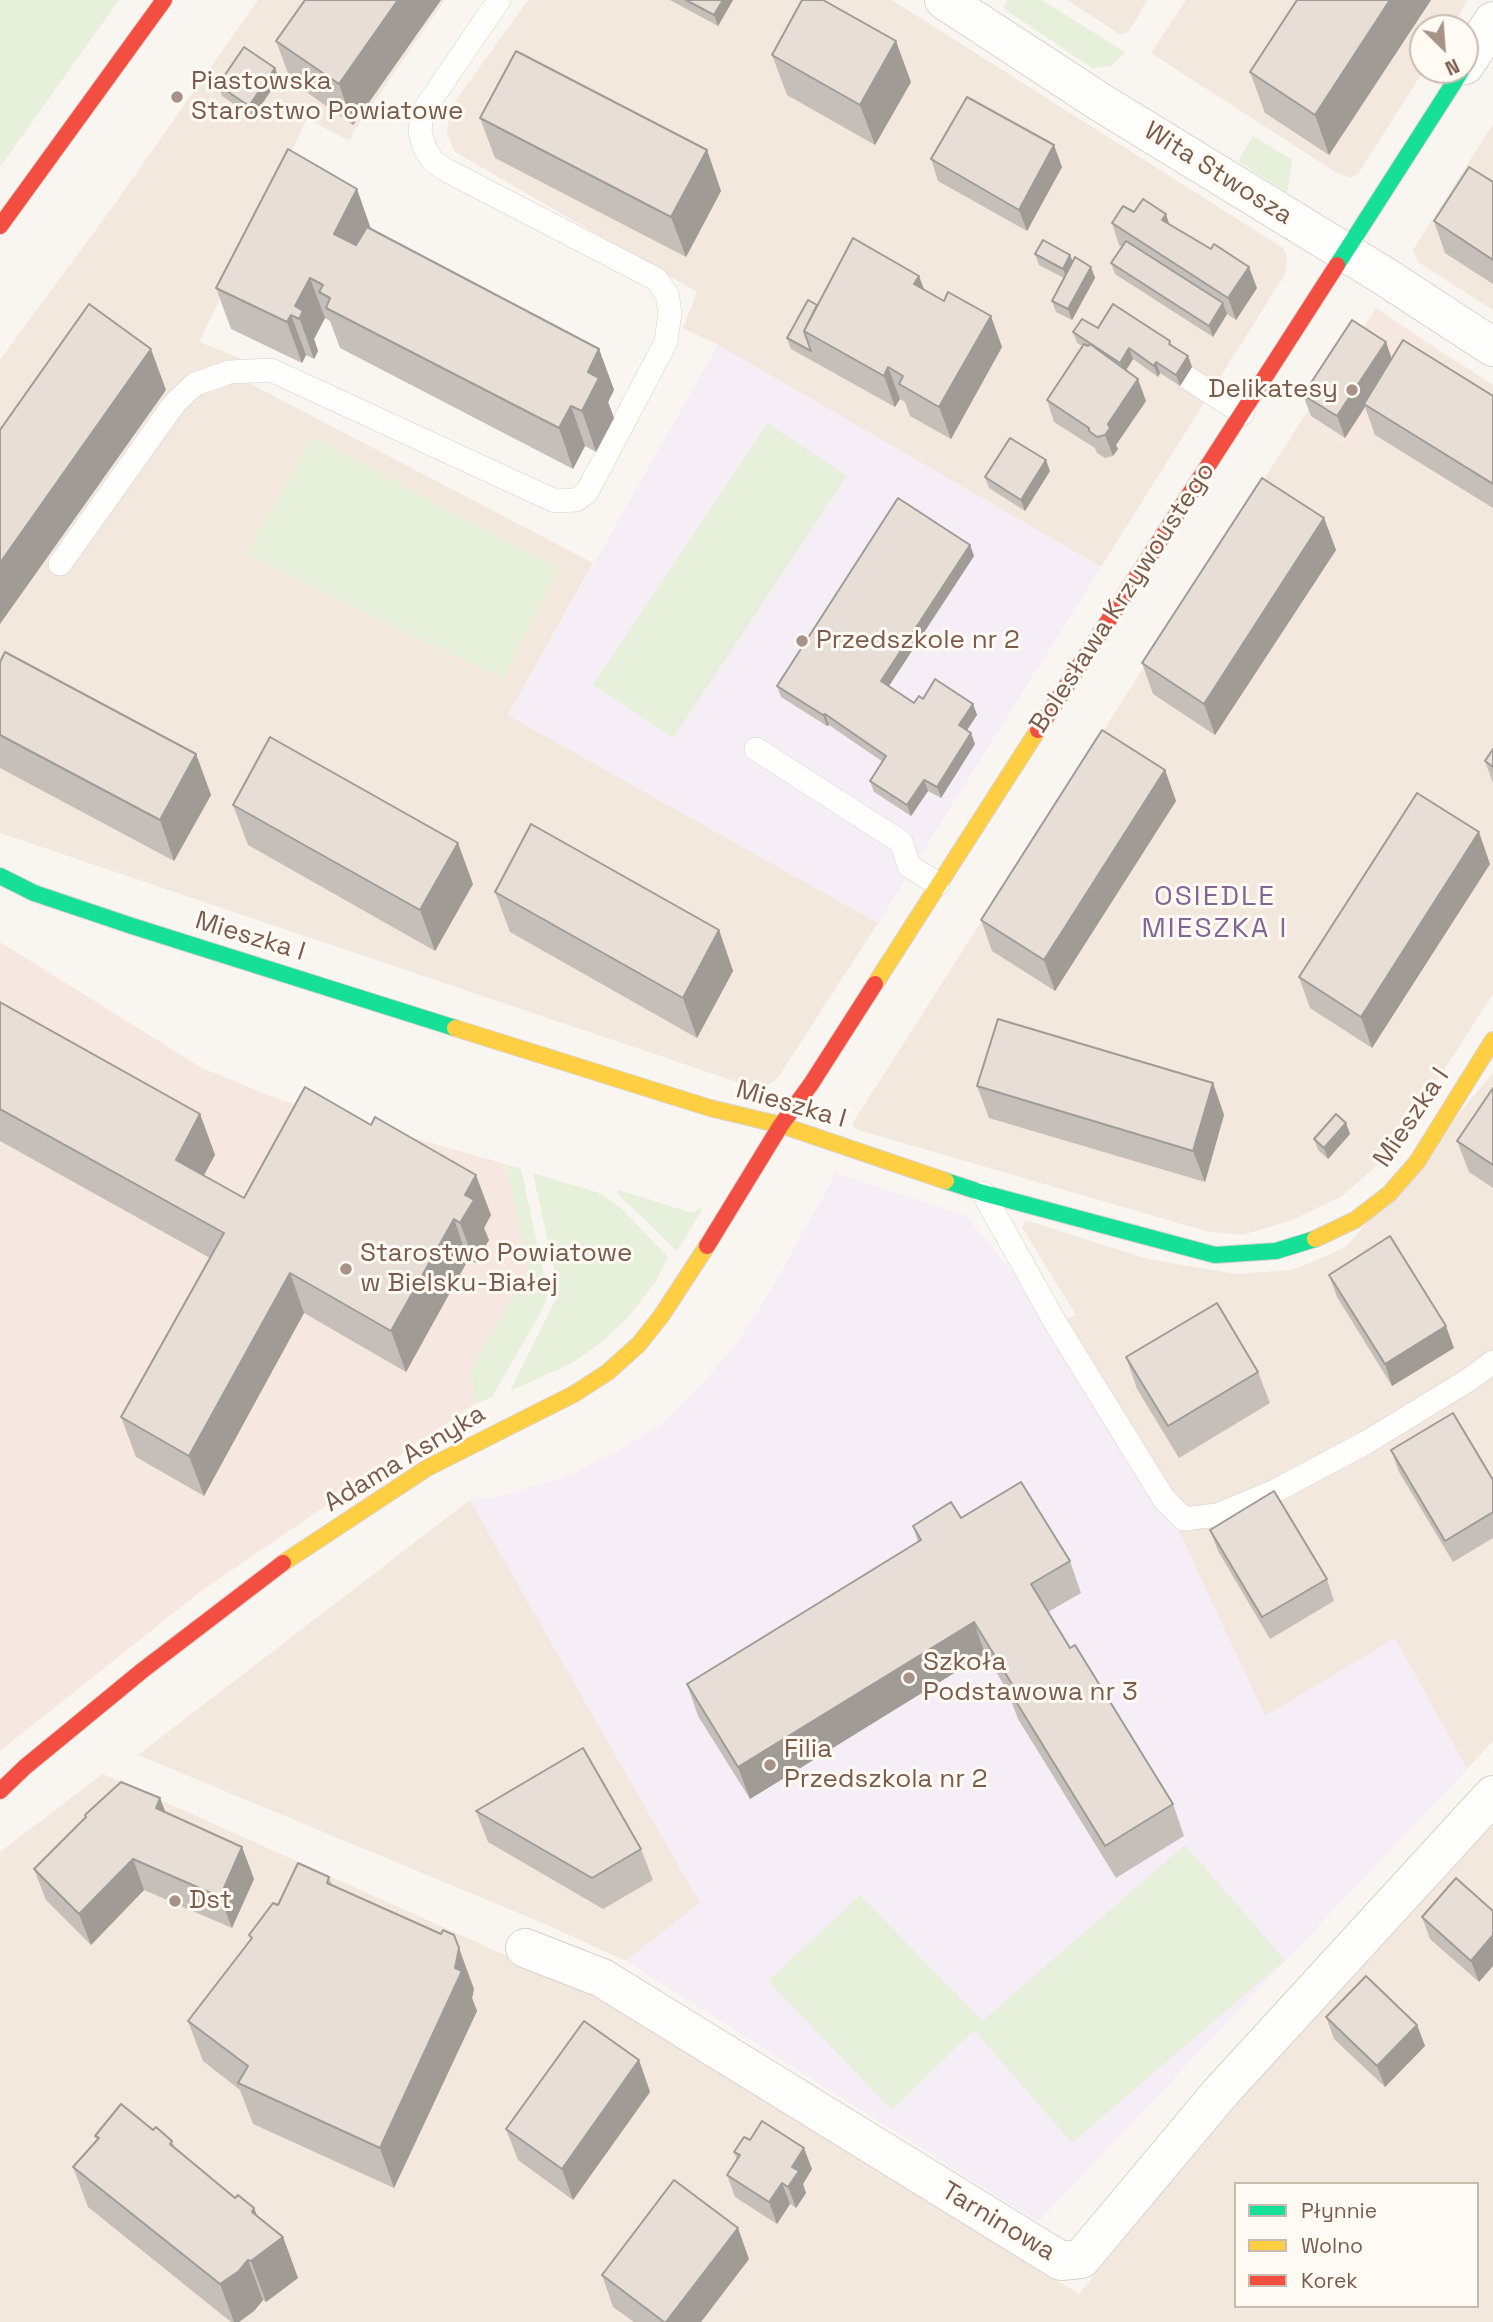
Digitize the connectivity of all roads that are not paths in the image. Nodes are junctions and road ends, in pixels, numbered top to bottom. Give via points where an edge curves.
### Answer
1 (164, 0) edge
2 (499, 0) edge
3 (944, 0) edge
4 (1493, 21) edge
5 (1479, 43) edge
6 (1453, 84) edge
7 (0, 226) edge
8 (1345, 253) junction
9 (1493, 347) edge
10 (1186, 377) dead end
11 (1243, 412) junction
12 (61, 564) dead end
13 (756, 749) dead end
14 (0, 877) edge
15 (938, 884) junction
16 (1493, 1040) edge
17 (782, 1125) junction
18 (983, 1192) junction
19 (1493, 1362) edge
20 (0, 1791) edge
21 (1493, 1795) edge
22 (525, 1948) dead end

1 - 7 street
2 - 12 lane via 422,113 419,132 425,149 446,170 656,279 667,294 666,342 587,492 576,500 555,501 271,370 230,372 195,384 174,404
3 - 8 street, Wita Stwosza
4 - 5 street
6 - 8 street, Bolesława Krzywoustego
8 - 9 street, Wita Stwosza
8 - 11 street, Bolesława Krzywoustego
10 - 11 lane
11 - 15 street, Bolesława Krzywoustego
13 - 15 lane via 901,842 909,866
14 - 17 street, Mieszka I via 132,926 710,1108
15 - 17 street, Bolesława Krzywoustego
16 - 18 street, Mieszka I via 1417,1162 1388,1194 1344,1226 1276,1251 1215,1255
17 - 18 street, Mieszka I
17 - 20 street, Adama Asnyka via 662,1315 608,1372 428,1468 285,1563 143,1670
18 - 19 lane via 1070,1347 1164,1499 1184,1519 1217,1515 1289,1484 1367,1442
21 - 22 street, Tarninowa via 1220,2093 1081,2259 1061,2261 602,1978

